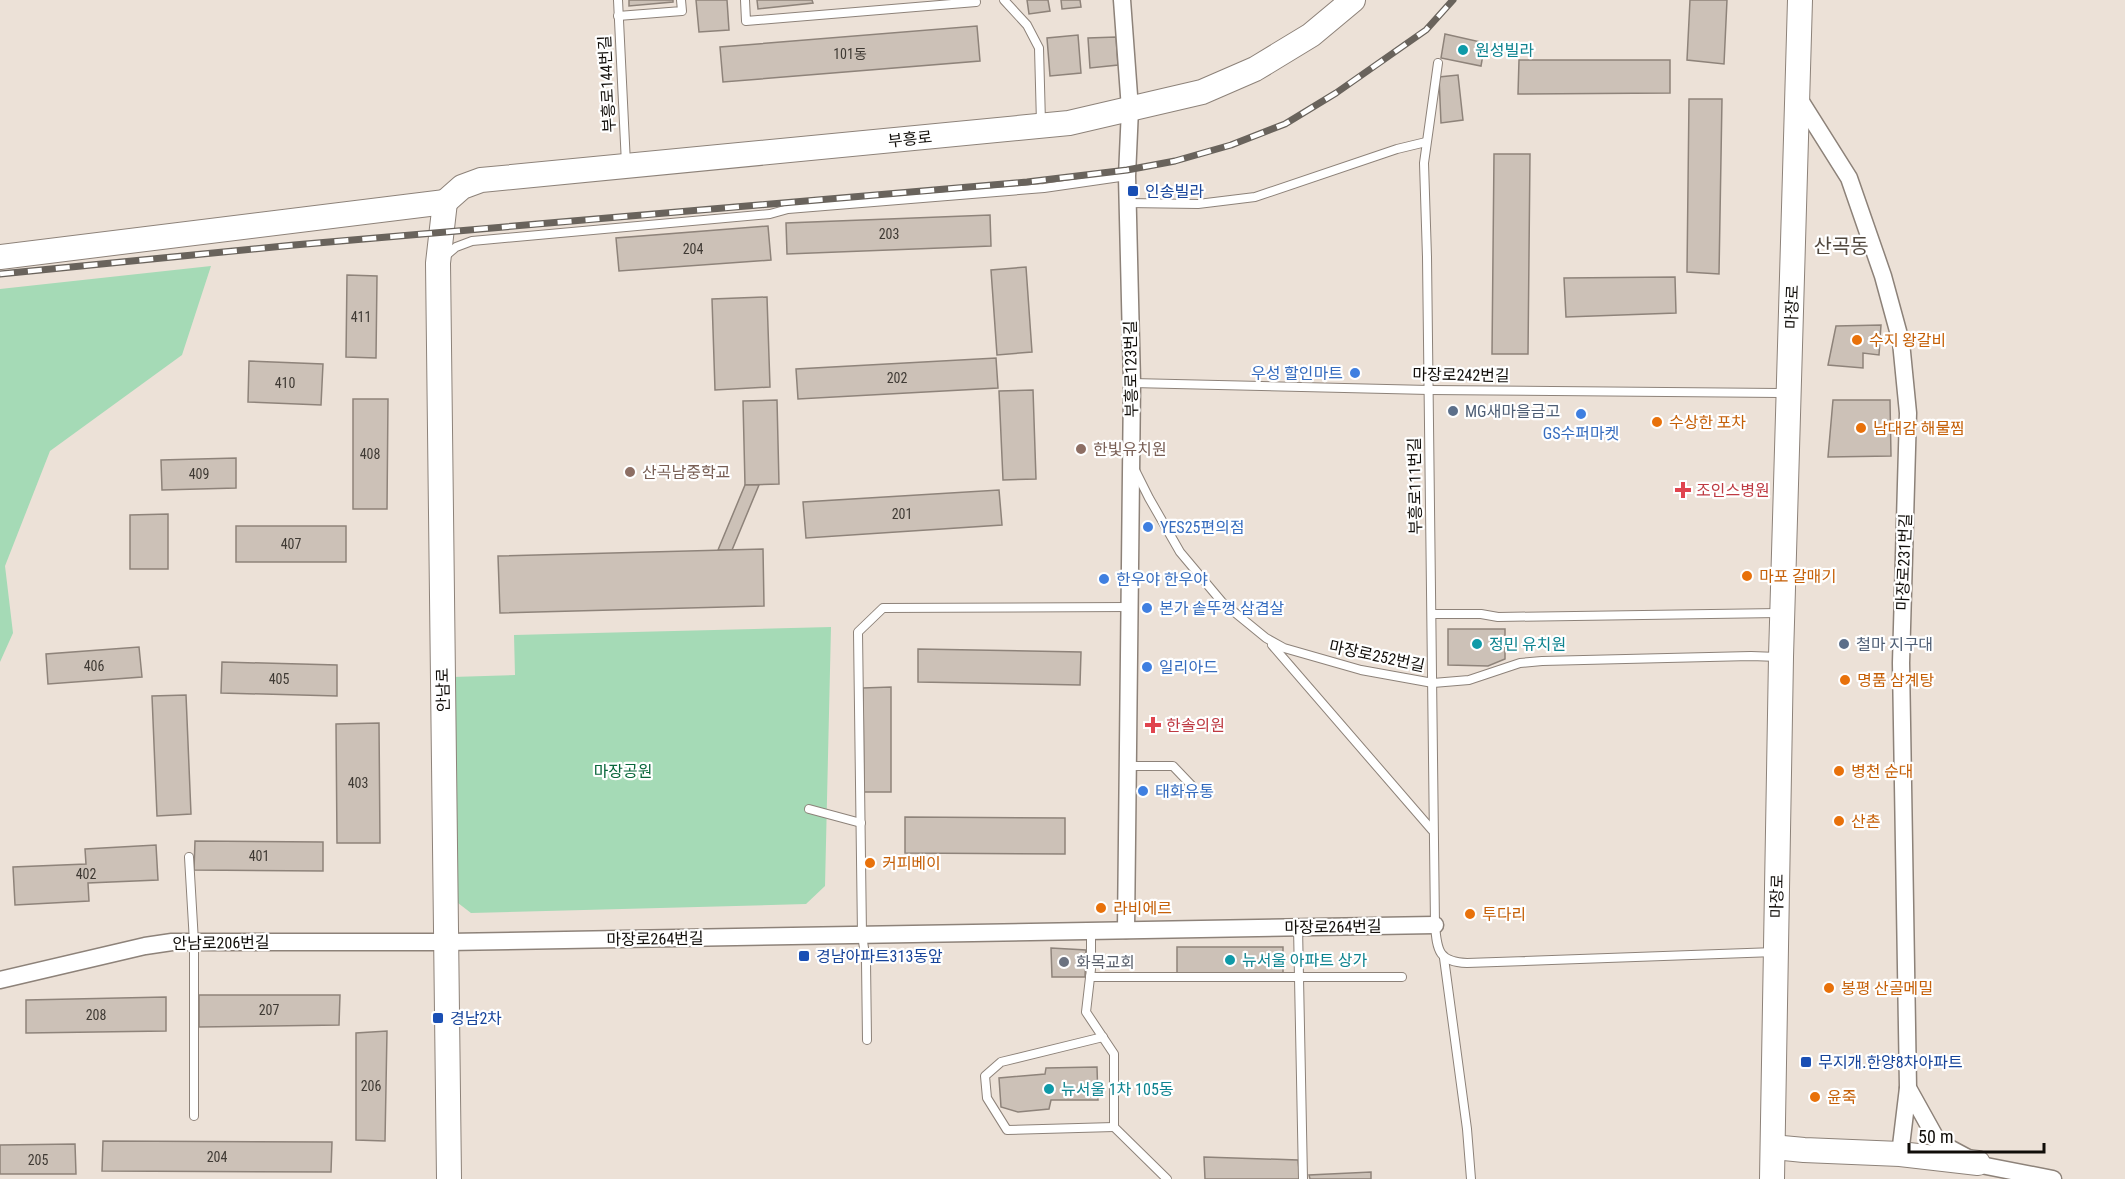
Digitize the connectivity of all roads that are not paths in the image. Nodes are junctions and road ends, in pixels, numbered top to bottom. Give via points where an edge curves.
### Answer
1 (618, 0) edge
2 (681, 0) edge
3 (744, 0) edge
4 (1004, 0) edge
5 (1122, 0) edge
6 (1353, 0) edge
7 (1800, 0) edge
8 (975, 2) dead end
9 (921, 3) edge
10 (618, 16) junction
11 (1438, 63) dead end
12 (1798, 97) junction
13 (1130, 110) junction
14 (1041, 126) junction
15 (1426, 142) junction
16 (627, 166) junction
17 (1127, 176) junction
18 (445, 202) junction
19 (1127, 203) junction
20 (0, 257) edge
21 (438, 263) junction
22 (1132, 383) junction
23 (1429, 390) junction
24 (1789, 393) junction
25 (1131, 461) junction
26 (1130, 607) junction
27 (1432, 614) junction
28 (1783, 614) junction
29 (1266, 638) junction
30 (1781, 657) junction
31 (1433, 683) junction
32 (1128, 766) junction
33 (1194, 788) dead end
34 (809, 808) dead end
35 (861, 823) junction
36 (1432, 831) junction
37 (189, 857) dead end
38 (1435, 925) junction
39 (1298, 927) junction
40 (1126, 930) junction
41 (1091, 931) junction
42 (862, 935) junction
43 (194, 942) junction
44 (447, 942) junction
45 (1776, 952) junction
46 (1444, 958) junction
47 (1402, 976) dead end
48 (1090, 977) junction
49 (1299, 978) junction
50 (0, 980) edge
51 (1103, 1037) junction
52 (867, 1040) dead end
53 (1908, 1088) junction
54 (194, 1116) dead end
55 (1114, 1127) junction
56 (1773, 1147) junction
57 (1900, 1154) junction
58 (1978, 1163) junction
59 (449, 1179) edge
60 (1167, 1179) edge
61 (1303, 1179) edge
62 (1471, 1179) edge
63 (1772, 1179) edge
64 (2053, 1179) edge

1 - 10 lane, 부흥로144번길
2 - 10 lane via 682,11
3 - 9 lane via 746,21
4 - 14 lane via 1027,25 1039,48
5 - 13 street, 부흥로123번길
6 - 13 main road, 부흥로 via 1311,35 1255,69 1202,92
7 - 12 main road, 마장로
8 - 9 lane
10 - 16 lane, 부흥로144번길
11 - 15 lane, 부흥로111번길
12 - 24 main road, 마장로
12 - 53 street, 마장로231번길 via 1850,178 1901,342 1908,413 1901,663
13 - 14 main road, 부흥로
13 - 17 street, 부흥로123번길
14 - 16 main road, 부흥로
15 - 19 lane via 1255,197 1198,204
15 - 23 lane, 부흥로111번길
16 - 18 main road, 부흥로 via 481,180 462,187
17 - 19 street, 부흥로123번길
17 - 21 lane via 1044,188 472,241 456,247
18 - 20 main road
18 - 21 main road, 안남로
19 - 22 street, 부흥로123번길
21 - 44 main road, 안남로
22 - 23 lane, 마장로242번길
22 - 25 street, 부흥로123번길
23 - 24 lane, 마장로242번길
23 - 27 lane, 부흥로111번길
24 - 28 main road, 마장로
25 - 26 street, 부흥로123번길
25 - 29 lane, 마장로252번길 via 1180,552 1222,602
26 - 32 street, 부흥로123번길
26 - 35 lane via 883,609 858,632
27 - 28 lane via 1498,618
27 - 31 lane, 부흥로111번길
28 - 30 main road, 마장로
29 - 31 lane, 마장로252번길 via 1312,657
29 - 36 lane
30 - 31 lane, 마장로252번길 via 1542,661 1520,663 1469,680
30 - 45 main road, 마장로
31 - 36 lane, 부흥로111번길
32 - 33 lane via 1173,766
32 - 40 street, 부흥로123번길
34 - 35 lane
35 - 42 lane
36 - 38 lane, 부흥로111번길
37 - 43 lane
38 - 39 street, 마장로264번길
38 - 46 lane
39 - 40 street, 마장로264번길
39 - 49 lane
40 - 41 street, 마장로264번길
41 - 42 street, 마장로264번길
41 - 48 lane
42 - 44 street, 마장로264번길
42 - 52 lane
43 - 44 street, 안남로206번길
43 - 50 street, 안남로206번길 via 145,946
43 - 54 lane
44 - 59 main road, 안남로
45 - 46 lane via 1467,963
45 - 56 main road, 마장로
46 - 62 lane
47 - 49 lane
48 - 49 lane
48 - 51 lane via 1086,1012
49 - 61 lane
51 - 55 lane via 1114,1054
51 - 55 lane via 1001,1062 985,1076 987,1098 1007,1130
53 - 57 street
53 - 58 street, 마장로231번길 via 1938,1142
55 - 60 lane
56 - 57 main road
56 - 63 main road, 마장로
57 - 58 main road
58 - 64 street, 마장로231번길

